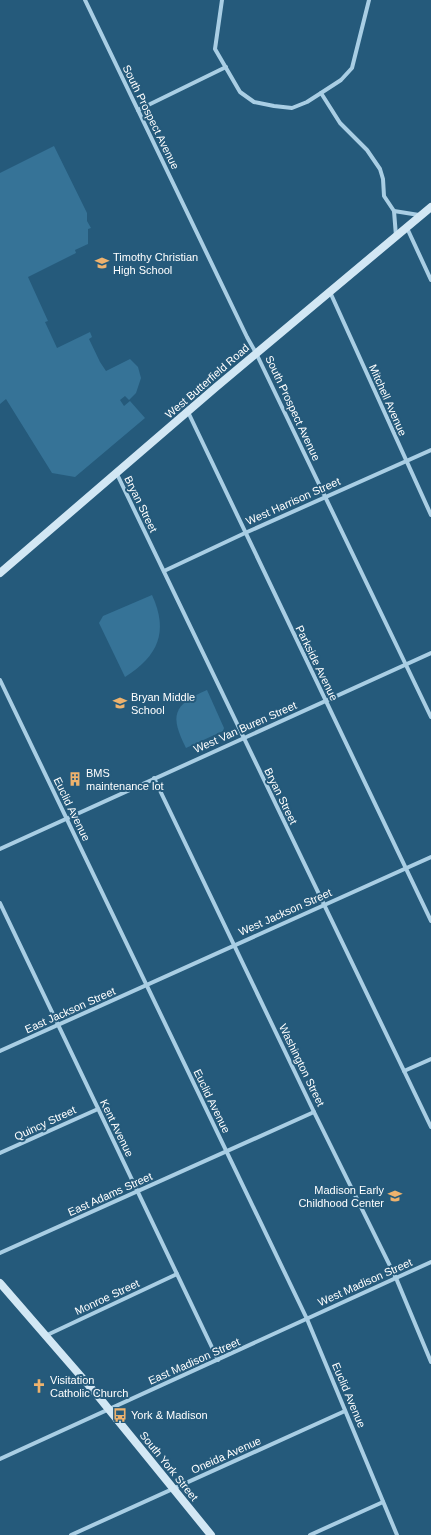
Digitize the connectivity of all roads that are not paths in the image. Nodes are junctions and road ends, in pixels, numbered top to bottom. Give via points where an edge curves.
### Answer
1 (85, 0) edge
2 (222, 0) edge
3 (369, 0) edge
4 (226, 67) junction
5 (321, 93) junction
6 (138, 110) junction
7 (431, 207) edge
8 (394, 211) junction
9 (421, 216) junction
10 (407, 228) junction
11 (396, 237) junction
12 (431, 280) edge
13 (330, 292) junction
14 (256, 353) junction
15 (188, 412) junction
16 (431, 450) edge
17 (406, 461) junction
18 (116, 472) junction
19 (325, 497) junction
20 (431, 515) edge
21 (245, 533) junction
22 (164, 571) junction
23 (0, 573) edge
24 (431, 653) edge
25 (406, 664) junction
26 (0, 680) edge
27 (326, 700) junction
28 (431, 717) edge
29 (243, 738) junction
30 (154, 778) junction
31 (67, 818) junction
32 (0, 849) edge
33 (431, 856) edge
34 (406, 868) junction
35 (0, 903) edge
36 (324, 905) junction
37 (431, 920) edge
38 (234, 945) junction
39 (147, 985) junction
40 (58, 1025) junction
41 (0, 1051) edge
42 (431, 1059) edge
43 (404, 1071) junction
44 (98, 1108) junction
45 (314, 1112) junction
46 (431, 1127) edge
47 (227, 1152) junction
48 (0, 1154) edge
49 (138, 1192) junction
50 (0, 1253) edge
51 (431, 1262) edge
52 (177, 1274) junction
53 (396, 1278) junction
54 (0, 1283) edge
55 (307, 1319) junction
56 (45, 1336) junction
57 (218, 1360) junction
58 (431, 1362) edge
59 (108, 1410) junction
60 (345, 1411) junction
61 (0, 1459) edge
62 (173, 1489) junction
63 (383, 1502) junction
64 (71, 1535) edge
65 (211, 1535) edge
66 (310, 1535) edge
67 (397, 1535) edge

1 - 6 street, South Prospect Avenue
2 - 4 street via 215,49
3 - 5 street via 352,68 341,80
4 - 5 street via 240,92 254,102 292,108
4 - 6 street
5 - 8 street via 340,123 375,160 383,179 384,196
6 - 14 street, South Prospect Avenue
7 - 9 main road, West Butterfield Road
8 - 9 street
8 - 11 street
9 - 10 main road, West Butterfield Road
10 - 11 main road, West Butterfield Road
10 - 12 street
11 - 13 main road, West Butterfield Road
13 - 14 main road, West Butterfield Road
13 - 17 street, Mitchell Avenue
14 - 15 main road, West Butterfield Road
14 - 19 street, South Prospect Avenue
15 - 18 main road, West Butterfield Road
15 - 21 street, Parkside Avenue
16 - 17 street, West Harrison Street
17 - 19 street, West Harrison Street
17 - 20 street, Mitchell Avenue
18 - 22 street, Bryan Street
18 - 23 main road, West Butterfield Road
19 - 21 street, West Harrison Street
19 - 25 street, South Prospect Avenue
21 - 22 street, West Harrison Street
21 - 27 street, Parkside Avenue
22 - 29 street, Bryan Street
24 - 25 street, West Van Buren Street
25 - 27 street, West Van Buren Street
25 - 28 street, South Prospect Avenue
26 - 31 street, Euclid Avenue
27 - 29 street, West Van Buren Street
27 - 34 street, Parkside Avenue
29 - 30 street, West Van Buren Street
29 - 36 street, Bryan Street
30 - 31 street, West Van Buren Street
30 - 38 street, Washington Street
31 - 32 street, West Van Buren Street
31 - 39 street, Euclid Avenue
33 - 34 street, West Jackson Street
34 - 36 street, West Jackson Street
34 - 37 street, Parkside Avenue
35 - 40 street, Kent Avenue
36 - 38 street, West Jackson Street
36 - 43 street, Bryan Street
38 - 39 street, West Jackson Street
38 - 45 street, Washington Street
39 - 40 street, East Jackson Street
39 - 47 street, Euclid Avenue
40 - 41 street, East Jackson Street
40 - 44 street, Kent Avenue
42 - 43 street
43 - 46 street, Bryan Street
44 - 48 street, Quincy Street
44 - 49 street, Kent Avenue
45 - 47 street, East Adams Street
45 - 53 street, Washington Street
47 - 49 street, East Adams Street
47 - 55 street, Euclid Avenue
49 - 50 street, East Adams Street
49 - 52 street, Kent Avenue
51 - 53 street, West Madison Street
52 - 56 street, Monroe Street
52 - 57 street, Kent Avenue
53 - 55 street, West Madison Street
53 - 58 street, Washington Street
54 - 56 main road, South York Street
55 - 57 street, East Madison Street
55 - 60 street, Euclid Avenue
56 - 59 main road, South York Street
57 - 59 street, East Madison Street
59 - 61 street, East Madison Street
59 - 62 main road, South York Street
60 - 62 street, Oneida Avenue
60 - 63 street, Euclid Avenue
62 - 64 street, Oneida Avenue
62 - 65 main road, South York Street
63 - 66 street
63 - 67 street, Euclid Avenue

